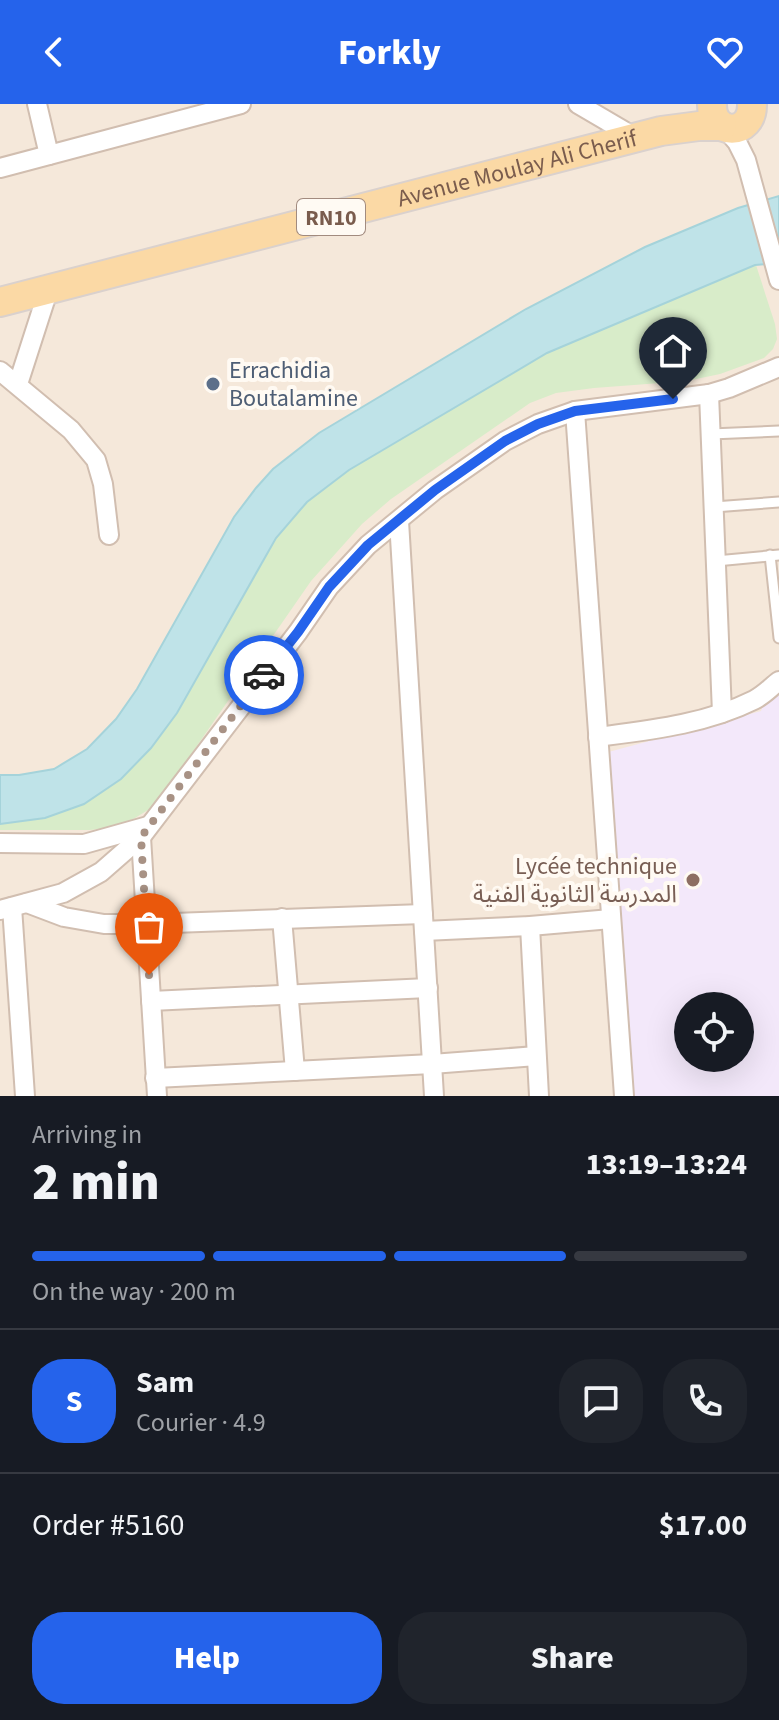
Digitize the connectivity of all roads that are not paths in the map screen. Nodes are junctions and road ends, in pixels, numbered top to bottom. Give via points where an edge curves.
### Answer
1 (37, 104) edge
2 (241, 104) edge
3 (578, 104) edge
4 (198, 110) edge
5 (735, 113) edge
6 (648, 135) junction
7 (49, 155) junction
8 (0, 168) edge
9 (777, 273) edge
10 (48, 291) junction
11 (0, 302) edge
12 (779, 367) edge
13 (0, 371) edge
14 (18, 384) junction
15 (709, 394) junction
16 (575, 411) junction
17 (779, 431) edge
18 (711, 434) junction
19 (779, 502) edge
20 (714, 507) junction
21 (399, 521) junction
22 (109, 535) dead end
23 (774, 555) edge
24 (716, 561) junction
25 (779, 638) edge
26 (779, 681) edge
27 (722, 713) junction
28 (598, 737) junction
29 (145, 832) junction
30 (0, 843) edge
31 (13, 907) edge
32 (282, 918) junction
33 (611, 919) junction
34 (424, 923) junction
35 (146, 924) junction
36 (530, 926) junction
37 (428, 988) junction
38 (288, 995) junction
39 (151, 1001) junction
40 (536, 1056) junction
41 (432, 1064) junction
42 (295, 1071) junction
43 (156, 1087) edge
44 (25, 1096) edge
45 (434, 1096) edge
46 (539, 1096) edge
47 (624, 1096) edge

1 - 7 street
2 - 4 street
3 - 6 street
4 - 7 street
5 - 6 main road, RN10
5 - 9 street via 737,142
6 - 10 main road, Avenue Moulay Ali Cherif / RN10
7 - 8 street
10 - 11 main road, Avenue Moulay Ali Cherif / RN10
10 - 14 street
12 - 15 street
13 - 14 street
14 - 22 street via 71,430 96,460
15 - 16 street
15 - 18 street
16 - 21 street via 505,441
16 - 28 street
17 - 18 lane
18 - 20 street
19 - 20 lane
20 - 24 street
21 - 29 street via 329,587
21 - 34 street
23 - 24 lane
23 - 25 lane
24 - 27 street
26 - 27 street via 757,699
27 - 28 street via 677,726
28 - 33 street
29 - 30 street via 84,844
29 - 31 street via 101,872 63,893
29 - 35 street
31 - 35 street via 104,924
31 - 44 street
32 - 34 street
32 - 35 street
32 - 38 street
33 - 36 street
33 - 47 street
34 - 36 street
34 - 37 street
35 - 39 street
36 - 40 street
37 - 38 street
37 - 41 street
38 - 39 street
38 - 42 street
39 - 43 street
40 - 41 street
40 - 46 street
41 - 42 street
41 - 45 street
42 - 43 street

